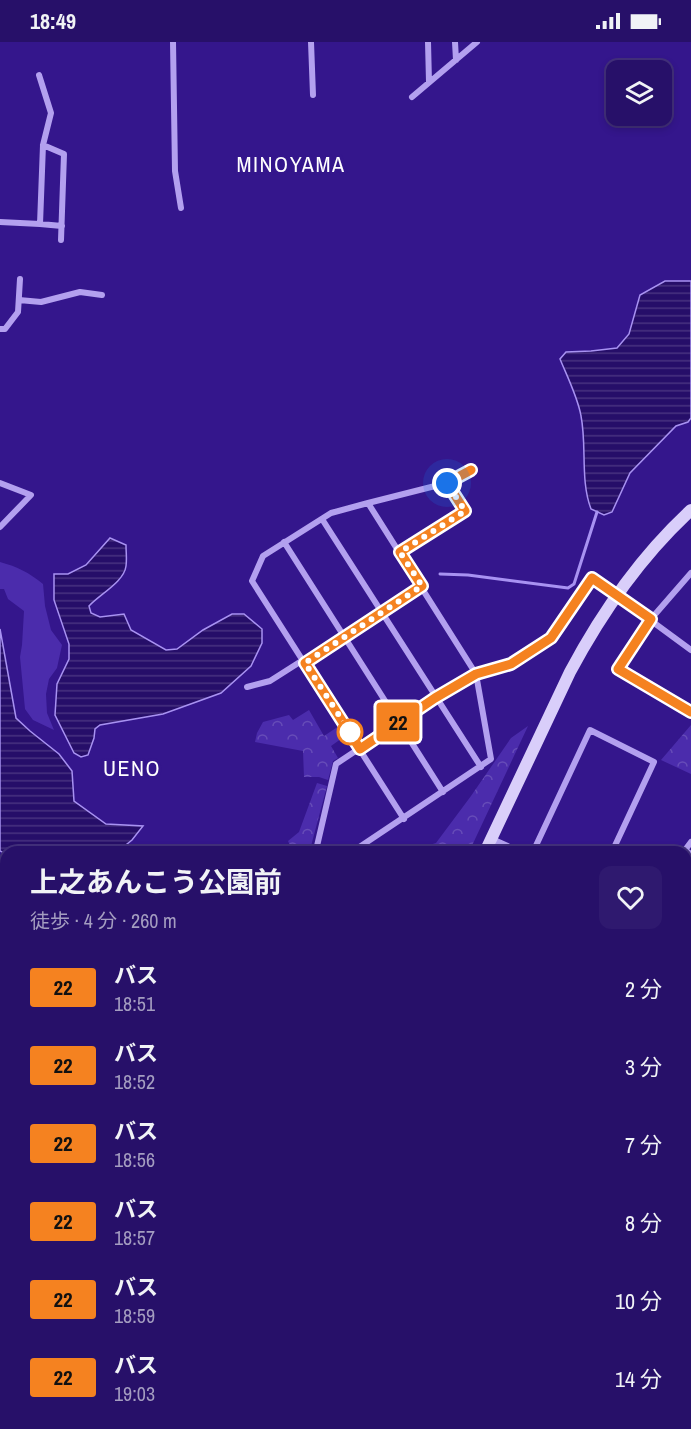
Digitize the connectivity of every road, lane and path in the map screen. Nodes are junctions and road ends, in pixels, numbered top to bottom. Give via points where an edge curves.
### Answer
1 (172, 42) edge
2 (310, 42) edge
3 (428, 42) edge
4 (455, 42) edge
5 (477, 42) edge
6 (456, 60) junction
7 (39, 75) dead end
8 (429, 82) junction
9 (313, 95) dead end
10 (412, 97) dead end
11 (43, 145) junction
12 (181, 208) dead end
13 (0, 222) edge
14 (40, 224) junction
15 (62, 226) junction
16 (62, 240) dead end
17 (20, 279) dead end
18 (102, 295) dead end
19 (19, 300) junction
20 (0, 329) edge
21 (471, 470) dead end
22 (0, 483) edge
23 (447, 483) junction
24 (368, 503) junction
25 (691, 510) edge
26 (322, 519) junction
27 (0, 527) edge
28 (284, 542) junction
29 (400, 552) junction
30 (690, 576) edge
31 (422, 586) junction
32 (617, 595) junction
33 (382, 613) junction
34 (651, 619) junction
35 (345, 637) junction
36 (691, 650) edge
37 (304, 661) junction
38 (476, 674) junction
39 (247, 687) dead end
40 (435, 698) junction
41 (691, 712) edge
42 (399, 722) junction
43 (360, 749) junction
44 (481, 767) junction
45 (443, 792) junction
46 (404, 819) junction
47 (491, 839) junction
48 (317, 846) edge
49 (361, 846) edge
50 (488, 846) edge
51 (507, 846) edge
52 (536, 846) edge
53 (615, 846) edge

1 - 12 street via 175,171
2 - 9 street
3 - 8 street
4 - 6 street
5 - 6 street
6 - 8 street
7 - 11 street via 51,113
8 - 10 street
11 - 14 street
11 - 15 street via 64,154
13 - 14 street
14 - 15 street
15 - 16 street
17 - 19 street
18 - 19 street via 80,292 41,302
19 - 20 street via 18,312 5,329
21 - 23 street
22 - 27 street via 31,495
23 - 24 street
23 - 29 street via 465,511
24 - 26 street
24 - 29 street
25 - 32 main road via 653,548
26 - 28 street
26 - 33 street
28 - 35 street
28 - 37 street via 262,556 252,581
29 - 31 street
30 - 34 street
31 - 33 street
31 - 38 street
32 - 34 street
32 - 38 street via 592,578 551,638 511,664
32 - 47 main road via 570,672
33 - 35 street
33 - 40 street
34 - 36 street
34 - 41 street via 618,669
35 - 37 street
35 - 42 street
37 - 39 street via 270,681
37 - 43 street
38 - 40 street
38 - 44 street via 491,759
40 - 42 street
40 - 44 street
42 - 43 street
42 - 45 street
43 - 46 street
43 - 48 street via 336,764
44 - 45 street
45 - 46 street
46 - 49 street
47 - 50 main road
47 - 51 street
52 - 53 street via 590,730 654,762

